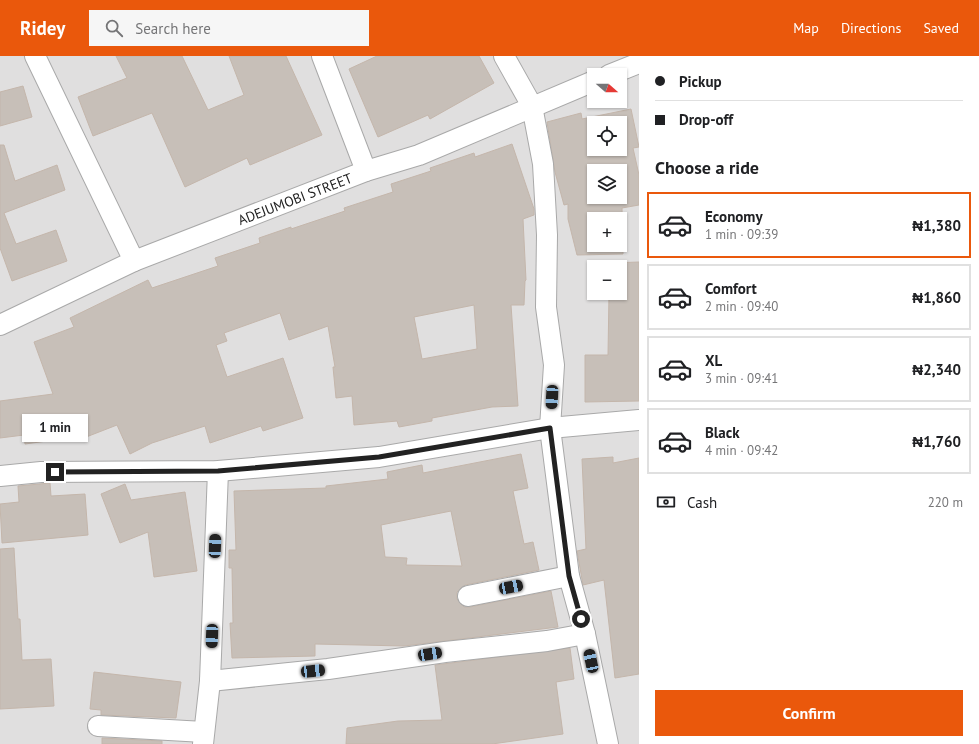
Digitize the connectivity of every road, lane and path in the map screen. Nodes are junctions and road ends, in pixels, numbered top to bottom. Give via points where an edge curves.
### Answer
1 (35, 56) edge
2 (322, 56) edge
3 (504, 56) edge
4 (639, 63) edge
5 (626, 68) edge
6 (587, 84) edge
7 (532, 106) junction
8 (366, 172) junction
9 (134, 261) junction
10 (0, 325) edge
11 (639, 420) edge
12 (550, 428) junction
13 (218, 471) junction
14 (0, 476) edge
15 (569, 576) junction
16 (468, 596) dead end
17 (585, 634) junction
18 (210, 681) junction
19 (98, 726) dead end
20 (204, 738) edge
21 (608, 744) edge

1 - 9 street
2 - 8 street
3 - 7 street
4 - 5 street
6 - 7 street, ADEJUMOBI STREET
7 - 8 street, ADEJUMOBI STREET via 418,154
7 - 12 street via 543,164 547,235 546,307 554,365
8 - 9 street, ADEJUMOBI STREET
9 - 10 street, ADEJUMOBI STREET
11 - 12 street
12 - 13 street via 379,457
12 - 15 street
13 - 14 street via 41,472
13 - 18 street
15 - 16 street
15 - 17 street
17 - 18 street via 328,669
17 - 21 street
18 - 20 street
19 - 20 street

